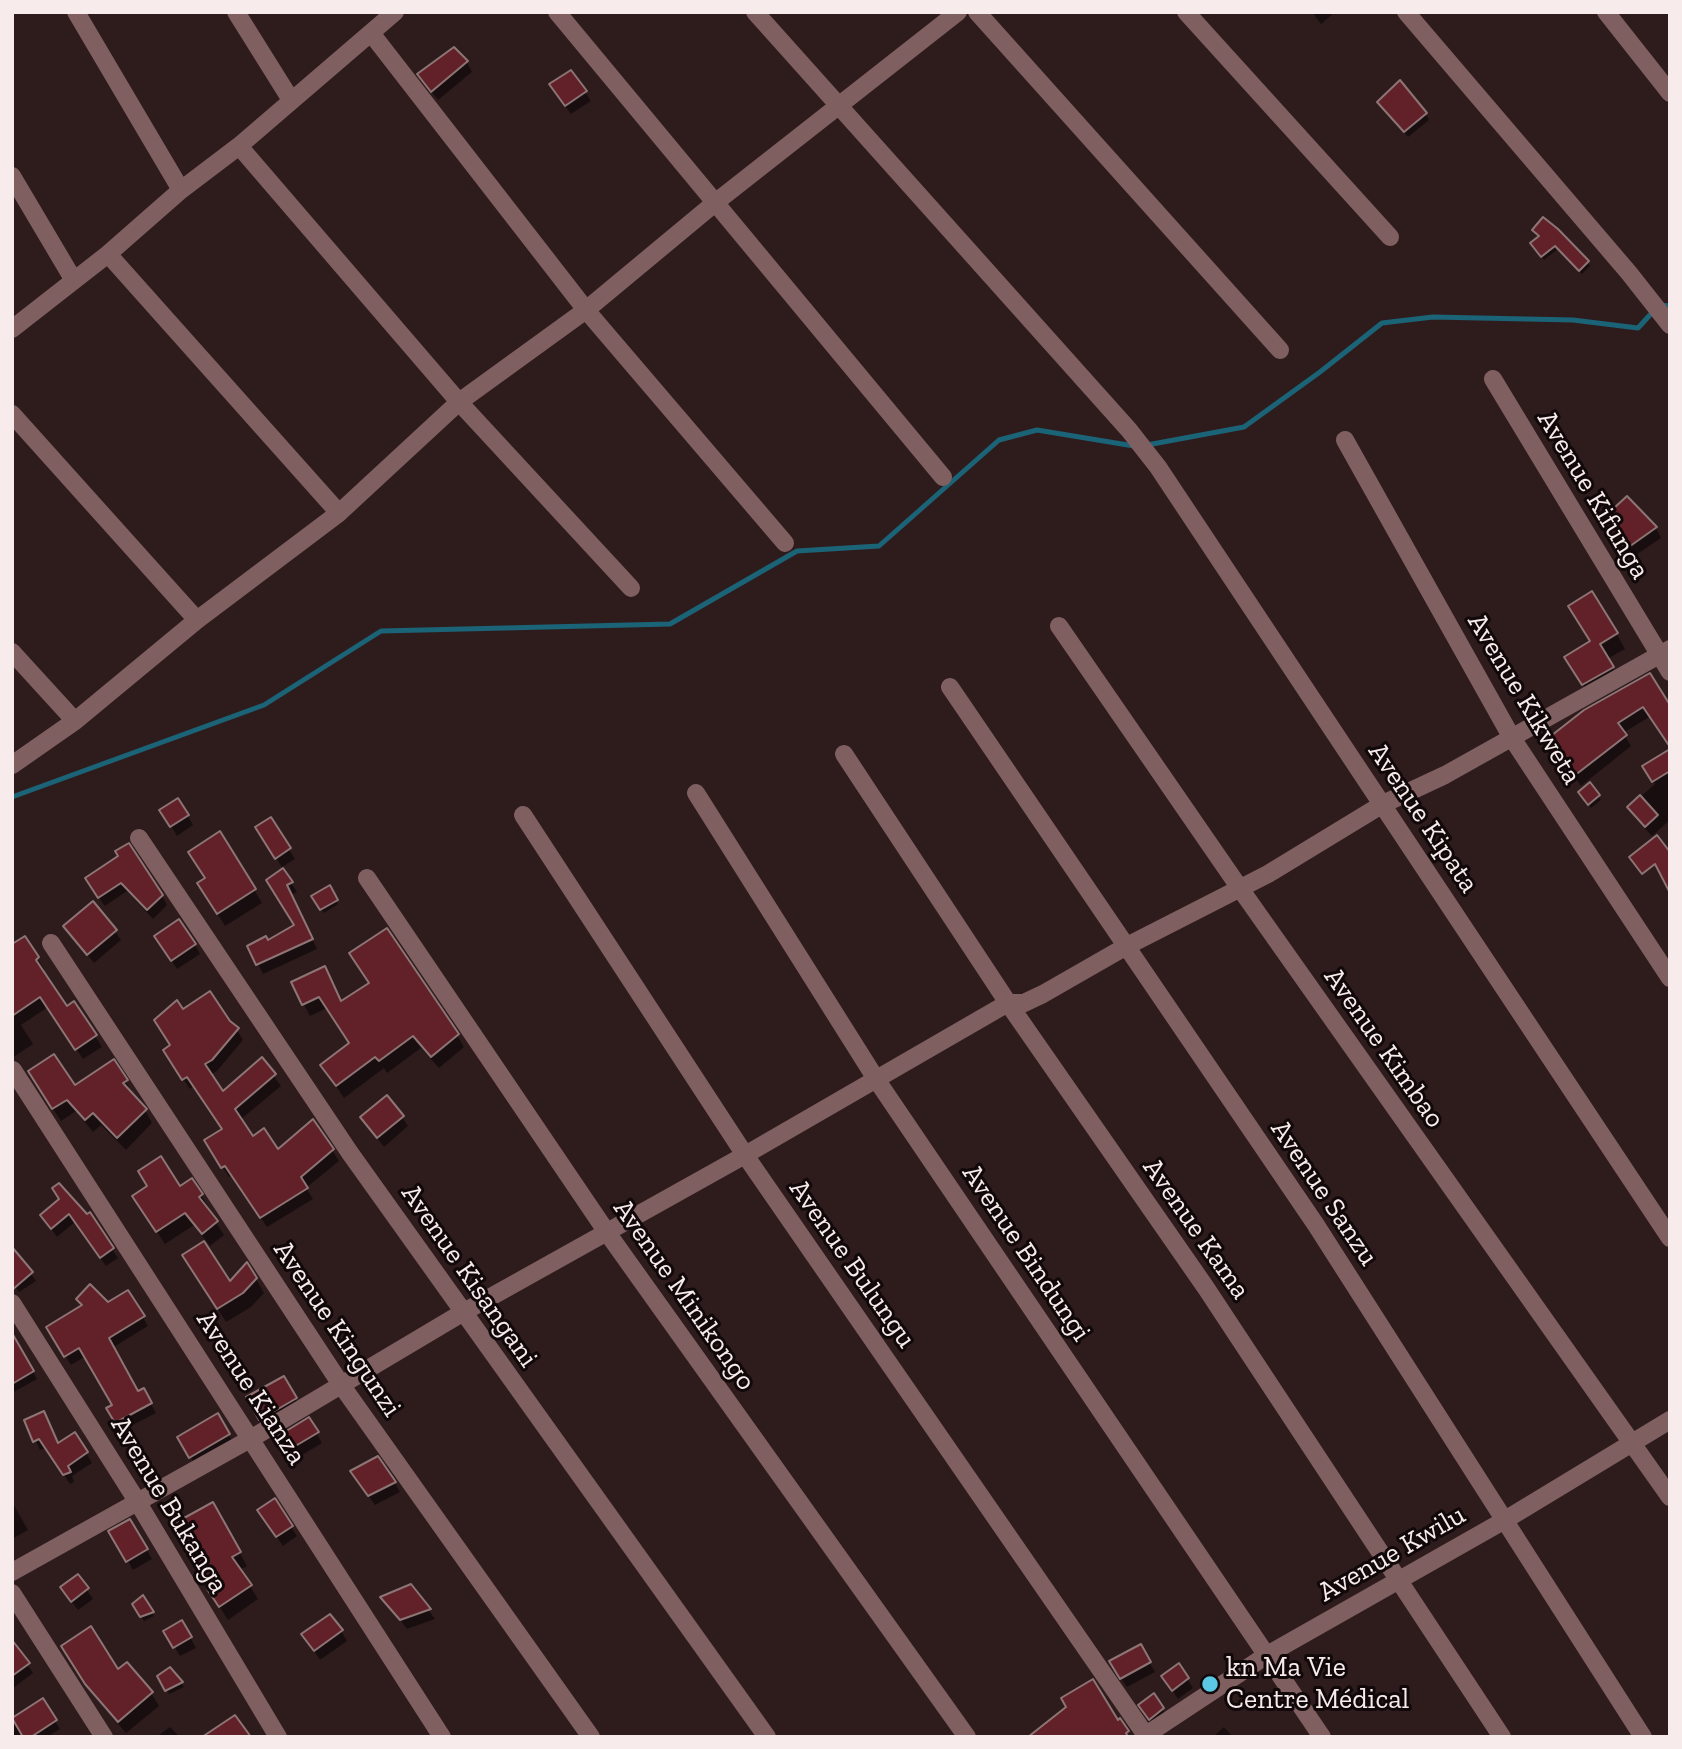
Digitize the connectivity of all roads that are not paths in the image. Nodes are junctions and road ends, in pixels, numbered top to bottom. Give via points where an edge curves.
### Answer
1 (76, 12) edge
2 (236, 12) edge
3 (395, 12) edge
4 (557, 12) edge
5 (755, 12) edge
6 (958, 12) edge
7 (977, 12) edge
8 (1186, 12) edge
9 (1406, 12) edge
10 (1606, 12) edge
11 (371, 33) junction
12 (1670, 93) edge
13 (291, 100) junction
14 (838, 107) junction
15 (239, 146) junction
16 (12, 176) edge
17 (181, 190) junction
18 (716, 202) junction
19 (1390, 237) dead end
20 (108, 254) junction
21 (73, 279) junction
22 (586, 310) junction
23 (1670, 325) edge
24 (12, 328) edge
25 (1280, 350) dead end
26 (1493, 379) dead end
27 (459, 402) junction
28 (12, 414) edge
29 (1345, 440) dead end
30 (943, 477) dead end
31 (339, 513) junction
32 (785, 543) dead end
33 (631, 588) dead end
34 (197, 620) junction
35 (1059, 626) dead end
36 (12, 652) edge
37 (1664, 652) edge
38 (1670, 672) edge
39 (950, 687) dead end
40 (75, 721) junction
41 (1512, 738) junction
42 (844, 754) dead end
43 (12, 765) edge
44 (696, 793) dead end
45 (1382, 804) junction
46 (523, 815) dead end
47 (139, 838) dead end
48 (367, 878) dead end
49 (1239, 887) junction
50 (51, 943) dead end
51 (1125, 947) junction
52 (1670, 978) edge
53 (1007, 1003) junction
54 (13, 1070) edge
55 (877, 1079) junction
56 (744, 1155) junction
57 (606, 1231) junction
58 (1670, 1238) edge
59 (12, 1303) edge
60 (463, 1313) junction
61 (342, 1386) junction
62 (1670, 1420) edge
63 (252, 1438) junction
64 (1633, 1443) junction
65 (1670, 1497) edge
66 (137, 1501) junction
67 (1504, 1520) junction
68 (12, 1572) edge
69 (1400, 1579) junction
70 (12, 1593) edge
71 (1267, 1655) junction
72 (1145, 1736) edge
73 (104, 1737) edge
74 (278, 1737) edge
75 (442, 1737) edge
76 (591, 1737) edge
77 (767, 1737) edge
78 (967, 1737) edge
79 (1322, 1737) edge
80 (1502, 1737) edge
81 (1643, 1737) edge

1 - 17 street
2 - 13 street
3 - 11 street
4 - 18 street
5 - 14 street, Avenue Kipata
6 - 14 street
7 - 25 street
8 - 19 street
9 - 23 street
10 - 12 street
11 - 13 street
11 - 22 street
13 - 15 street
14 - 18 street
14 - 45 street, Avenue Kipata via 1158,467
15 - 17 street
15 - 27 street
16 - 21 street
17 - 20 street
18 - 22 street
18 - 30 street
20 - 21 street
20 - 31 street
21 - 24 street
22 - 27 street
22 - 32 street
26 - 37 street, Avenue Kifunga
27 - 31 street
27 - 33 street
28 - 34 street
29 - 41 street, Avenue Kikweta
31 - 34 street
34 - 40 street
35 - 49 street, Avenue Kimbao
36 - 40 street
37 - 38 street, Avenue Kifunga
37 - 41 street
39 - 51 street, Avenue Sanzu
40 - 43 street
41 - 45 street
41 - 52 street, Avenue Kikweta
42 - 53 street, Avenue Kama
44 - 55 street, Avenue Bindungi
45 - 49 street
45 - 58 street, Avenue Kipata
46 - 56 street, Avenue Bulungu
47 - 60 street, Avenue Kisangani
48 - 57 street, Avenue Minikongo
49 - 51 street
49 - 64 street, Avenue Kimbao
50 - 61 street, Avenue Kingunzi
51 - 53 street via 1043,994 1024,1003
51 - 67 street, Avenue Sanzu via 1316,1225
53 - 55 street
53 - 69 street, Avenue Kama via 1206,1288
54 - 63 street, Avenue Kianza
55 - 56 street
55 - 71 street, Avenue Bindungi
56 - 57 street
56 - 72 street, Avenue Bulungu
57 - 60 street
57 - 78 street, Avenue Minikongo
59 - 66 street, Avenue Bukanga
60 - 61 street
60 - 77 street, Avenue Kisangani
61 - 63 street
61 - 76 street, Avenue Kingunzi
62 - 64 street, Avenue Kwilu
63 - 66 street
63 - 75 street, Avenue Kianza
64 - 65 street, Avenue Kimbao
64 - 67 street, Avenue Kwilu
66 - 68 street
66 - 74 street, Avenue Bukanga
67 - 69 street, Avenue Kwilu
67 - 81 street, Avenue Sanzu
69 - 71 street, Avenue Kwilu
69 - 80 street, Avenue Kama
70 - 73 street
71 - 72 street, Avenue Kwilu
71 - 79 street, Avenue Bindungi

